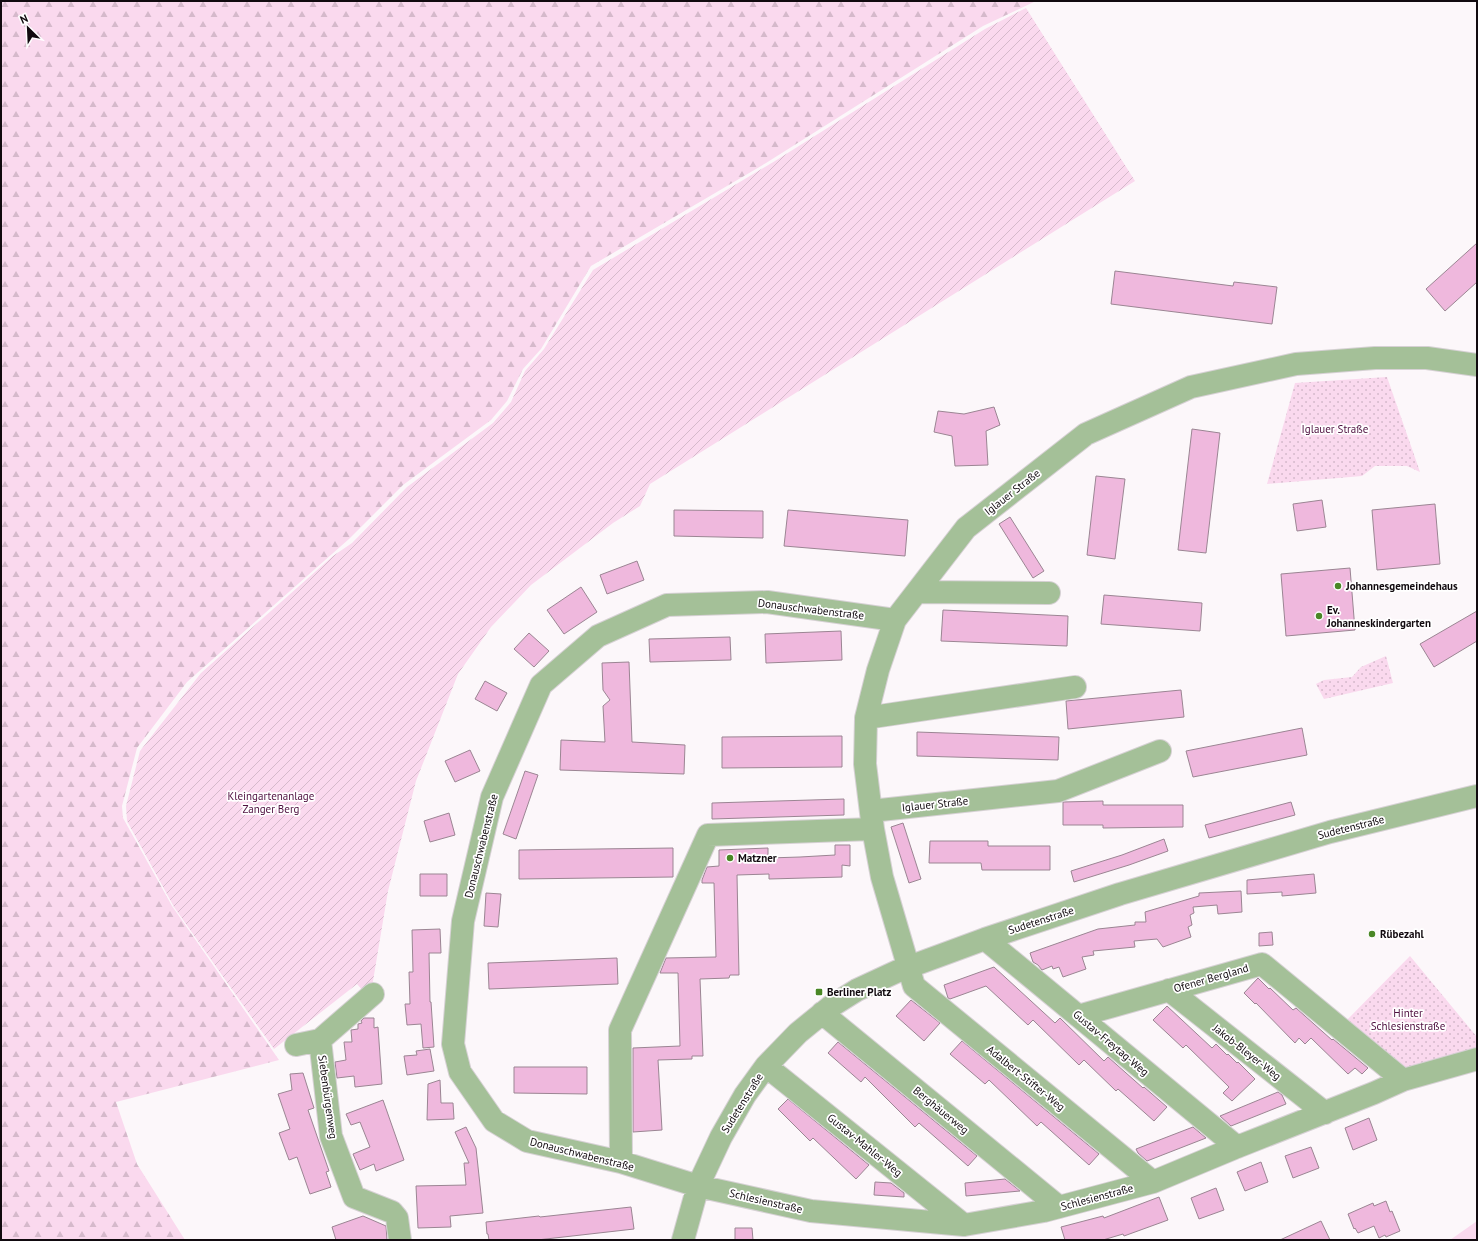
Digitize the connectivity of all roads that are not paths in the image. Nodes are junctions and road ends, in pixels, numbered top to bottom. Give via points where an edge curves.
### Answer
1 (1477, 365) edge
2 (917, 592) junction
3 (1049, 594) dead end
4 (895, 620) junction
5 (1075, 687) dead end
6 (866, 718) junction
7 (1160, 751) dead end
8 (1477, 796) edge
9 (872, 820) junction
10 (985, 939) junction
11 (908, 967) junction
12 (1169, 990) junction
13 (373, 994) dead end
14 (822, 1013) junction
15 (1078, 1016) junction
16 (320, 1040) junction
17 (296, 1045) dead end
18 (1477, 1059) edge
19 (766, 1066) junction
20 (1403, 1080) junction
21 (1325, 1113) junction
22 (1237, 1147) junction
23 (621, 1162) junction
24 (1153, 1182) junction
25 (698, 1186) junction
26 (1059, 1207) junction
27 (964, 1224) junction
28 (400, 1240) edge
29 (683, 1240) edge

1 - 2 street, Iglauer Straße via 1427,358 1375,358 1296,364 1191,387 1086,434 966,528
2 - 3 street
2 - 4 street, Iglauer Straße
4 - 6 street, Iglauer Straße via 878,670
4 - 23 street, Donauschwabenstraße via 767,602 667,605 598,636 541,685 492,797 463,921 454,1044 460,1072 494,1120 527,1141
5 - 6 street
6 - 9 street, Iglauer Straße via 865,764
7 - 9 street, Iglauer Straße via 1058,791
8 - 10 street, Sudetenstraße via 1330,832 1120,894
9 - 11 street, Iglauer Straße via 882,877
9 - 23 street via 708,835 620,1030
10 - 11 street, Sudetenstraße
10 - 15 street, Gustav-Freytag-Weg
11 - 14 street, Sudetenstraße via 857,990
11 - 24 street, Adalbert-Stifter-Weg via 914,986
12 - 15 street, Ofener Bergland
12 - 20 street, Ofener Bergland via 1262,964
12 - 21 street, Jakob-Bleyer-Weg
13 - 16 street, Siebenbürgenweg
14 - 19 street, Sudetenstraße
14 - 26 street, Berghäuerweg
15 - 22 street, Gustav-Freytag-Weg
16 - 17 street
16 - 28 street, Siebenbürgenweg via 331,1136 354,1197 392,1212 397,1218
18 - 20 street, Schlesienstraße
19 - 25 street, Sudetenstraße via 745,1095 721,1137
19 - 27 street, Gustav-Mahler-Weg
20 - 21 street, Schlesienstraße
21 - 22 street, Schlesienstraße
22 - 24 street, Schlesienstraße
23 - 25 street, Donauschwabenstraße
24 - 26 street, Schlesienstraße
25 - 27 street, Schlesienstraße via 811,1211
25 - 29 street, Sudetenstraße
26 - 27 street, Schlesienstraße

